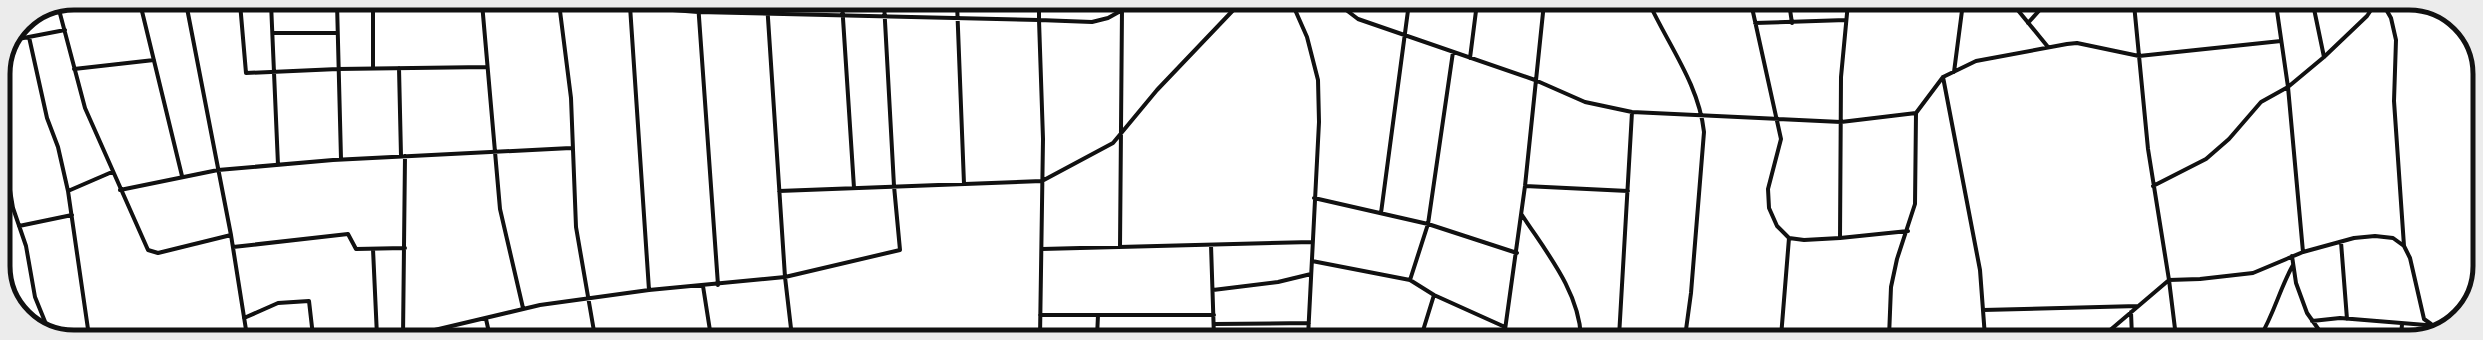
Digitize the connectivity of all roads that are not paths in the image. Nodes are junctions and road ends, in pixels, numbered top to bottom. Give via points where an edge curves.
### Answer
1 (142, 10) edge
2 (187, 10) edge
3 (241, 10) edge
4 (271, 10) edge
5 (336, 10) edge
6 (373, 10) edge
7 (483, 10) edge
8 (560, 10) edge
9 (630, 10) edge
10 (675, 10) edge
11 (768, 10) edge
12 (842, 10) edge
13 (884, 10) edge
14 (957, 10) edge
15 (1040, 10) edge
16 (1122, 10) joint
17 (1233, 10) edge
18 (1295, 10) edge
19 (1346, 10) edge
20 (1408, 10) edge
21 (1476, 10) edge
22 (1543, 10) edge
23 (1653, 10) edge
24 (1752, 10) edge
25 (1790, 10) edge
26 (1847, 10) edge
27 (1962, 10) edge
28 (2017, 10) edge
29 (2040, 10) edge
30 (2135, 10) edge
31 (2277, 10) edge
32 (2314, 10) edge
33 (2370, 10) edge
34 (2386, 10) edge
35 (60, 12) edge
36 (698, 12) junction
37 (768, 14) junction
38 (842, 17) junction
39 (884, 17) junction
40 (957, 19) junction
41 (1039, 20) junction
42 (1846, 20) junction
43 (2028, 22) junction
44 (1755, 23) junction
45 (1792, 23) junction
46 (65, 30) junction
47 (337, 33) junction
48 (273, 34) junction
49 (1405, 36) junction
50 (29, 37) junction
51 (21, 39) edge
52 (2281, 41) junction
53 (2048, 47) junction
54 (1453, 52) junction
55 (2139, 56) junction
56 (2324, 57) junction
57 (1470, 58) junction
58 (154, 60) junction
59 (373, 68) junction
60 (399, 68) junction
61 (487, 68) junction
62 (74, 69) junction
63 (338, 69) junction
64 (275, 71) junction
65 (1954, 72) junction
66 (1943, 77) junction
67 (1535, 80) junction
68 (2288, 87) junction
69 (1632, 112) junction
70 (1916, 113) junction
71 (1703, 117) junction
72 (1775, 119) junction
73 (1841, 122) junction
74 (1121, 135) junction
75 (571, 148) junction
76 (494, 151) junction
77 (403, 156) junction
78 (340, 159) junction
79 (278, 165) junction
80 (218, 170) junction
81 (112, 172) junction
82 (182, 176) junction
83 (1042, 181) junction
84 (964, 184) junction
85 (894, 186) junction
86 (1525, 186) junction
87 (2153, 186) junction
88 (854, 188) junction
89 (10, 190) edge
90 (120, 190) junction
91 (68, 191) junction
92 (779, 191) junction
93 (1628, 191) junction
94 (1314, 198) junction
95 (1381, 213) junction
96 (1521, 214) junction
97 (72, 215) junction
98 (1428, 224) junction
99 (19, 226) junction
100 (1908, 231) junction
101 (231, 235) junction
102 (1789, 238) junction
103 (1840, 238) junction
104 (1312, 242) junction
105 (2341, 242) junction
106 (1211, 245) junction
107 (2404, 246) junction
108 (232, 247) junction
109 (1120, 247) junction
110 (405, 248) junction
111 (373, 249) junction
112 (1042, 249) junction
113 (2303, 252) junction
114 (1517, 253) junction
115 (2292, 256) junction
116 (1312, 261) junction
117 (2294, 264) junction
118 (1311, 274) junction
119 (784, 277) junction
120 (1410, 280) junction
121 (2169, 280) junction
122 (718, 285) junction
123 (703, 286) junction
124 (649, 290) junction
125 (1213, 290) junction
126 (1434, 295) junction
127 (588, 297) junction
128 (2138, 306) junction
129 (523, 308) junction
130 (1983, 310) junction
131 (2131, 312) junction
132 (1040, 315) junction
133 (1098, 315) junction
134 (1214, 315) junction
135 (244, 318) junction
136 (486, 319) junction
137 (2347, 319) junction
138 (2312, 320) junction
139 (45, 323) edge
140 (1309, 323) junction
141 (1214, 324) junction
142 (2402, 324) junction
143 (2431, 324) joint
144 (1505, 327) junction
145 (87, 330) edge
146 (246, 330) edge
147 (312, 330) edge
148 (377, 330) edge
149 (404, 330) edge
150 (433, 330) edge
151 (489, 330) edge
152 (594, 330) edge
153 (710, 330) edge
154 (791, 330) edge
155 (1040, 330) edge
156 (1097, 330) edge
157 (1214, 330) edge
158 (1308, 330) edge
159 (1423, 330) edge
160 (1505, 330) edge
161 (1580, 330) edge
162 (1619, 330) edge
163 (1686, 330) edge
164 (1782, 330) edge
165 (1889, 330) edge
166 (1984, 330) edge
167 (2110, 330) edge
168 (2132, 330) edge
169 (2175, 330) edge
170 (2264, 330) edge
171 (2319, 330) edge
172 (2402, 330) edge

1 - 58 street
2 - 80 street
3 - 64 street via 246,73
4 - 48 street
5 - 47 street
6 - 59 street
7 - 61 street
8 - 75 street via 571,98
9 - 124 street
10 - 36 street
11 - 37 street
12 - 38 street
13 - 39 street
14 - 40 street
15 - 41 street
16 - 41 street via 1108,18 1092,22
16 - 74 street
17 - 74 street via 1157,90
18 - 94 street via 1307,37 1318,80 1319,122
19 - 49 street via 1358,19
20 - 49 street
21 - 57 street
22 - 67 street
23 - 71 street via 1686,73
24 - 44 street
25 - 45 street
26 - 42 street
27 - 65 street
28 - 43 street
29 - 43 street
30 - 55 street
31 - 52 street
32 - 56 street
33 - 56 street
34 - 107 street via 2391,18 2396,40 2394,101
35 - 46 street
36 - 37 street
36 - 122 street
37 - 38 street
37 - 92 street
38 - 39 street
38 - 88 street
39 - 40 street
39 - 85 street
40 - 41 street
40 - 84 street
41 - 83 street
42 - 45 street
42 - 73 street via 1841,77
43 - 53 street
44 - 45 street
44 - 72 street
46 - 50 street
46 - 62 street
47 - 48 street
47 - 63 street
48 - 64 street
49 - 54 street
49 - 95 street
50 - 51 street
50 - 91 street via 47,118 58,147
52 - 55 street
52 - 68 street
53 - 55 street via 2077,43
53 - 65 street via 1976,61
54 - 57 street
54 - 98 street
55 - 87 street
56 - 68 street
57 - 67 street
58 - 62 street
58 - 82 street
59 - 60 street
59 - 63 street
60 - 61 street
60 - 77 street
61 - 76 street
62 - 81 street via 85,108
63 - 64 street
63 - 78 street
64 - 79 street
65 - 66 street
66 - 70 street
66 - 130 street via 1980,270
67 - 69 street via 1585,102
67 - 86 street
68 - 87 street via 2262,102 2229,139 2206,158
68 - 113 street
69 - 71 street
69 - 93 street
70 - 73 street
70 - 100 street via 1915,204
71 - 72 street
71 - 163 street via 1704,132
72 - 73 street
72 - 102 street via 1781,139 1768,189 1769,208 1777,226
73 - 103 street
74 - 83 street via 1100,151
74 - 109 street
75 - 76 street
75 - 127 street via 576,227
76 - 77 street
76 - 129 street via 503,229
77 - 78 street
77 - 110 street
78 - 79 street
79 - 80 street
80 - 82 street
80 - 101 street
81 - 90 street
81 - 91 street
82 - 90 street
83 - 84 street
83 - 112 street
84 - 85 street
85 - 88 street
85 - 119 street via 900,250
86 - 93 street
86 - 96 street
87 - 121 street
88 - 92 street
89 - 99 street
90 - 101 street via 148,250 153,253
91 - 97 street
92 - 119 street
93 - 162 street
94 - 95 street
94 - 104 street
95 - 98 street
96 - 114 street
96 - 161 street via 1555,265 1570,294 1578,315
97 - 99 street
97 - 145 street
98 - 114 street
98 - 120 street
99 - 139 street via 26,246 35,297
100 - 103 street
100 - 165 street via 1897,259 1891,287
101 - 108 street
102 - 103 street
102 - 164 street
104 - 106 street
104 - 116 street
105 - 107 street via 2375,236 2393,238
105 - 113 street
105 - 137 street
106 - 109 street
106 - 125 street
107 - 143 street via 2410,258 2424,319
108 - 111 street via 348,234 356,249
108 - 135 street
109 - 112 street
110 - 111 street
110 - 149 street
111 - 148 street
112 - 132 street
113 - 115 street
114 - 144 street
115 - 117 street
115 - 121 street via 2253,273
116 - 118 street
116 - 120 street
117 - 138 street via 2296,283 2307,314
117 - 170 street via 2280,289
118 - 125 street via 1278,282
118 - 140 street
119 - 122 street
119 - 154 street
120 - 126 street
121 - 128 street
121 - 169 street
122 - 123 street
123 - 124 street
123 - 153 street
124 - 127 street
125 - 134 street
126 - 144 street
126 - 159 street
127 - 129 street
127 - 152 street
128 - 130 street
128 - 131 street
129 - 136 street
130 - 166 street
131 - 167 street
131 - 168 street
132 - 133 street
132 - 155 street
133 - 134 street
133 - 156 street
134 - 141 street
135 - 146 street
135 - 147 street via 278,303 309,301
136 - 150 street
136 - 151 street
137 - 138 street
137 - 142 street
138 - 171 street
140 - 141 street
140 - 158 street
141 - 157 street
142 - 143 street
142 - 172 street
144 - 160 street

